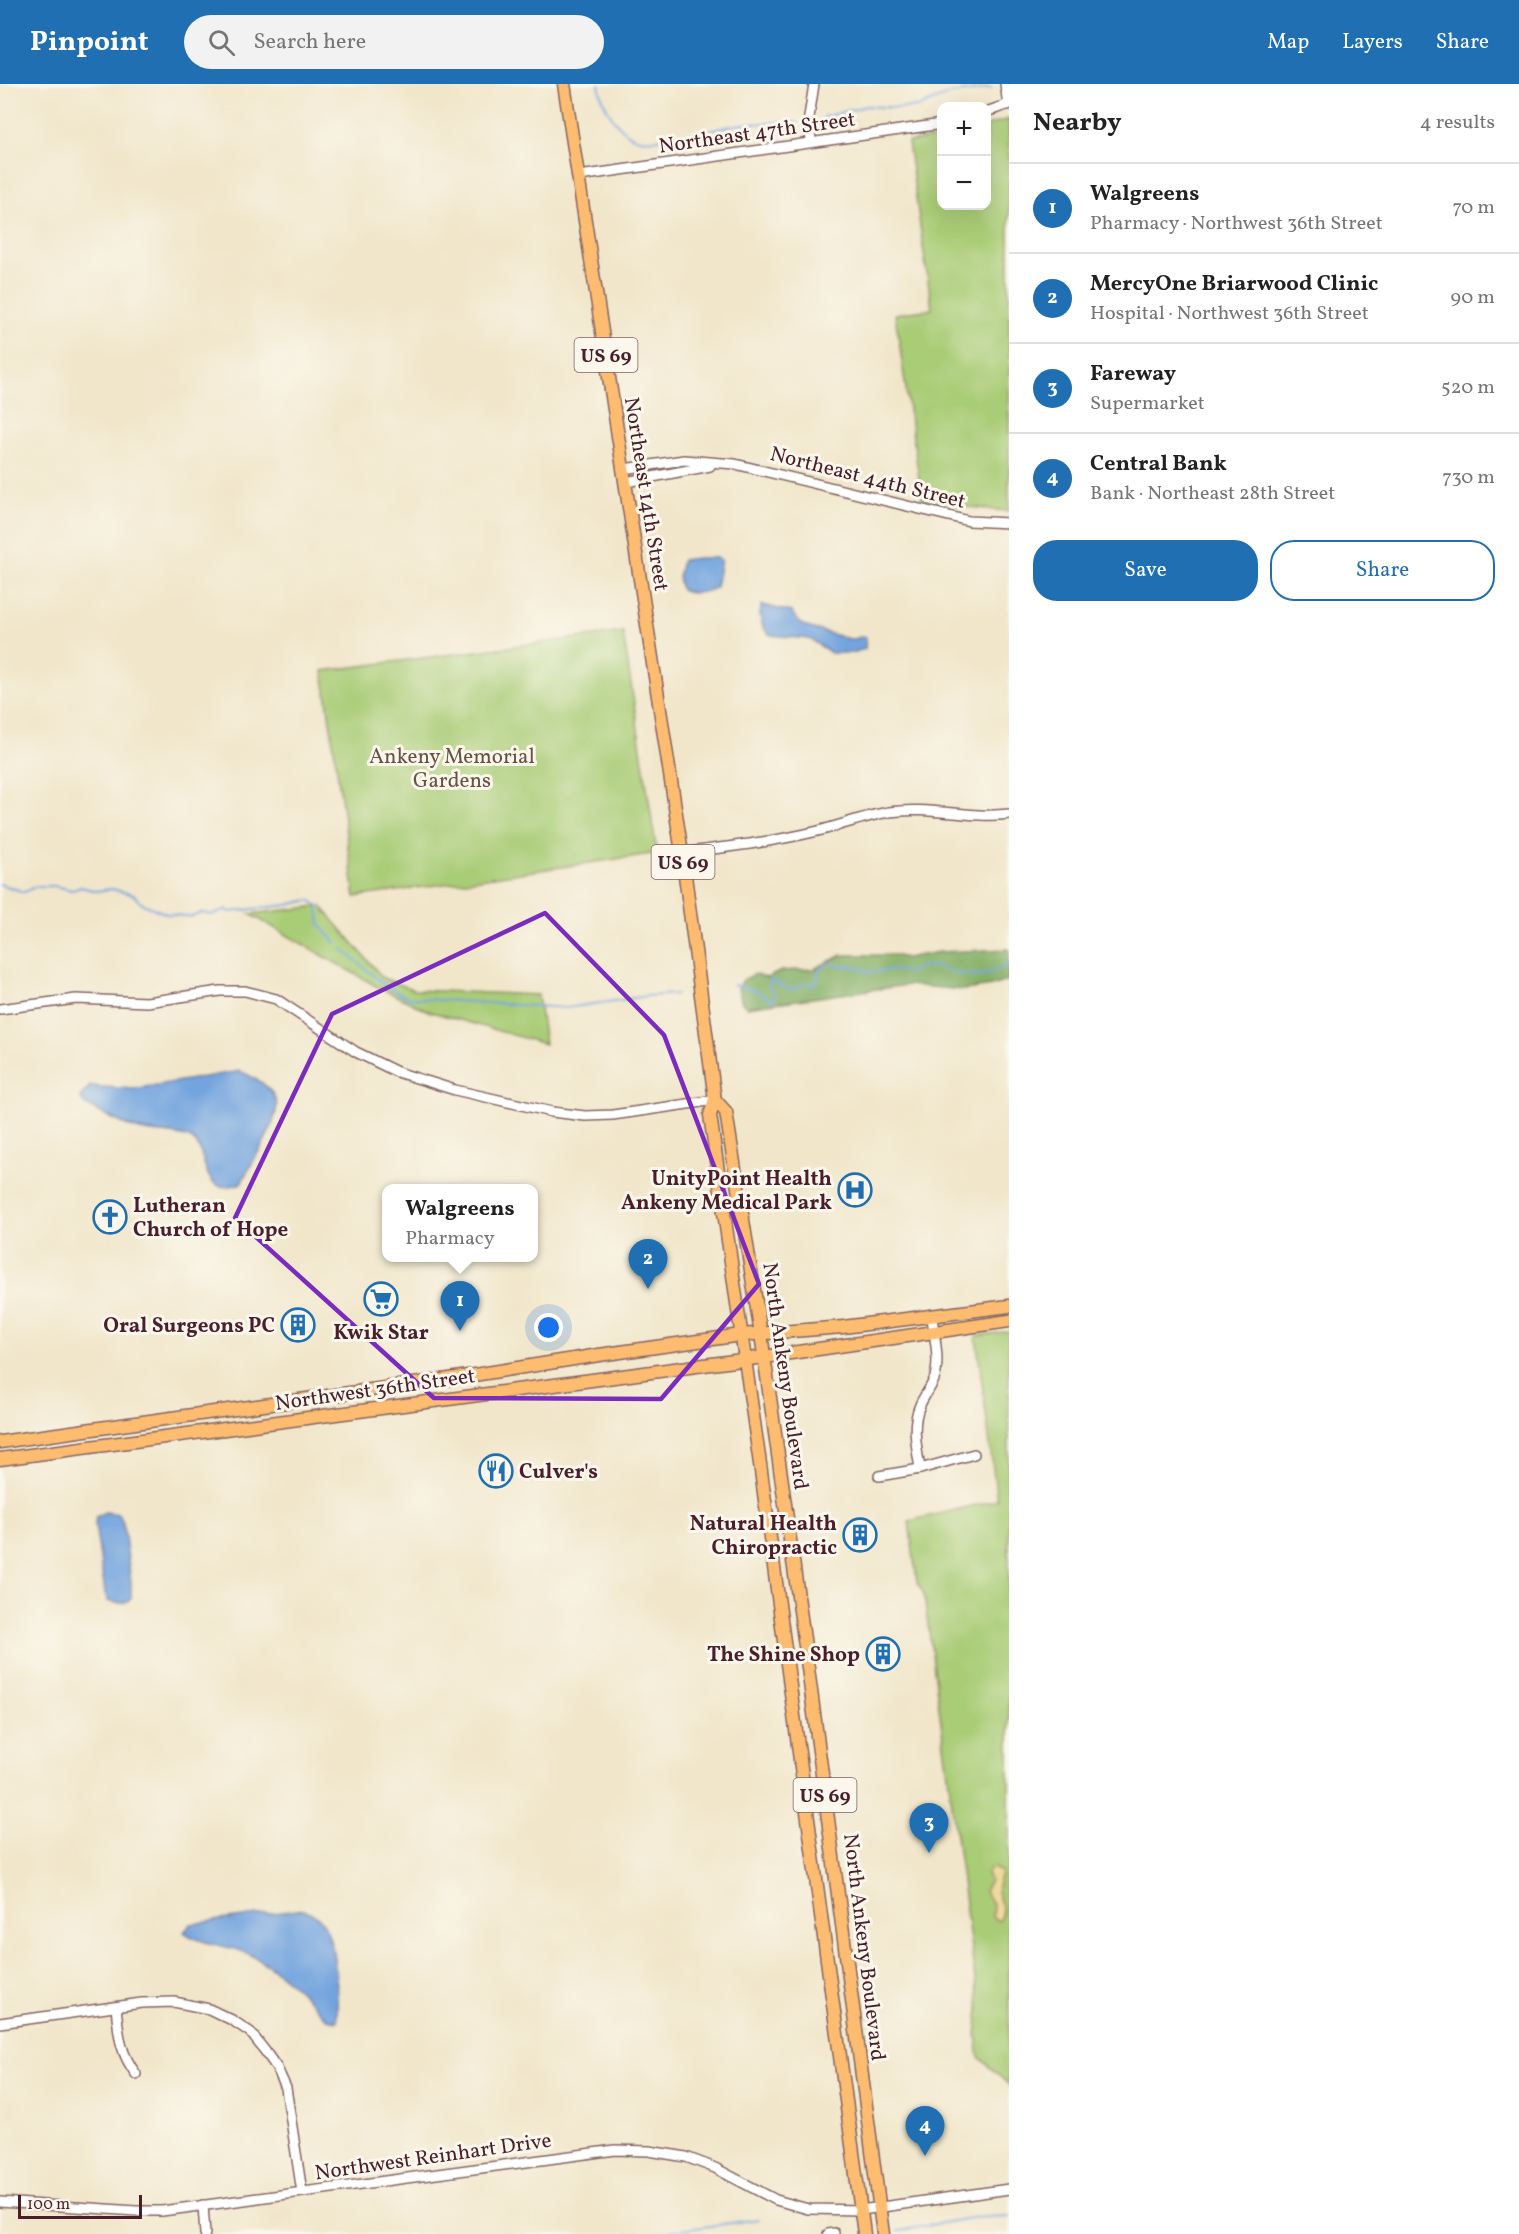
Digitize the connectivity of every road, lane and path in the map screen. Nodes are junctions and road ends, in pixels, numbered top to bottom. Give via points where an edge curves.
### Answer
1 (564, 84) edge
2 (814, 84) edge
3 (1005, 84) edge
4 (1008, 104) edge
5 (991, 110) edge
6 (937, 125) edge
7 (811, 142) junction
8 (579, 176) junction
9 (718, 464) junction
10 (624, 469) junction
11 (626, 482) junction
12 (1009, 523) edge
13 (647, 626) joint
14 (1009, 814) edge
15 (681, 853) junction
16 (0, 1009) edge
17 (715, 1100) junction
18 (1009, 1306) edge
19 (932, 1317) junction
20 (1009, 1321) edge
21 (934, 1331) junction
22 (751, 1334) junction
23 (755, 1358) junction
24 (0, 1442) edge
25 (974, 1454) dead end
26 (0, 1459) edge
27 (920, 1469) junction
28 (879, 1476) dead end
29 (116, 2007) junction
30 (0, 2023) edge
31 (136, 2074) dead end
32 (1009, 2189) edge
33 (302, 2192) junction
34 (0, 2202) edge
35 (203, 2205) junction
36 (880, 2208) junction
37 (861, 2210) junction
38 (205, 2234) edge
39 (864, 2234) edge
40 (884, 2234) edge

1 - 8 main road, Northeast 14th Street / US 69
2 - 7 street via 809,117
3 - 4 street
4 - 5 street
6 - 7 street, Northeast 47th Street
7 - 8 street, Northeast 47th Street
8 - 10 main road, Northeast 14th Street / US 69
9 - 10 street, Northeast 44th Street via 684,460
9 - 11 street, Northeast 44th Street
9 - 12 street, Northeast 44th Street via 750,467 969,521
10 - 11 main road, Northeast 14th Street / US 69
11 - 13 main road, Northeast 14th Street / US 69
13 - 15 main road, North Ankeny Boulevard / US 69
14 - 15 street via 892,812 752,844
15 - 17 main road, North Ankeny Boulevard / US 69
16 - 17 street via 76,999 147,1002 220,990 244,991 276,999 356,1052 397,1072 552,1113 613,1115
17 - 22 main road, North Ankeny Boulevard / US 69 via 710,1115
17 - 22 main road, North Ankeny Boulevard / US 69 via 726,1112
18 - 19 main road, Northwest 36th Street
19 - 21 street
19 - 22 main road, Northwest 36th Street
20 - 21 main road, Northwest 36th Street
21 - 23 main road, Northwest 36th Street
21 - 27 street via 935,1377 920,1406 915,1428
22 - 23 main road, North Ankeny Boulevard / US 69
22 - 23 main road, North Ankeny Boulevard / US 69
22 - 24 main road, Northwest 36th Street
23 - 26 main road, Northwest 36th Street
23 - 36 main road, North Ankeny Boulevard / US 69 via 808,1664
23 - 37 main road, North Ankeny Boulevard / US 69
25 - 27 street
27 - 28 street
29 - 30 street
29 - 31 street via 125,2059
29 - 33 street via 174,2002 209,2008 250,2032 277,2068 286,2088
32 - 36 street, Northwest Reinhart Drive
33 - 35 street, Northwest Reinhart Drive
33 - 37 street, Northwest Reinhart Drive via 626,2150 687,2157 776,2200 808,2209
34 - 35 street, Northwest Reinhart Drive via 136,2211
35 - 38 street
36 - 37 street, Northwest Reinhart Drive
36 - 40 main road, North Ankeny Boulevard / US 69
37 - 39 main road, North Ankeny Boulevard / US 69

